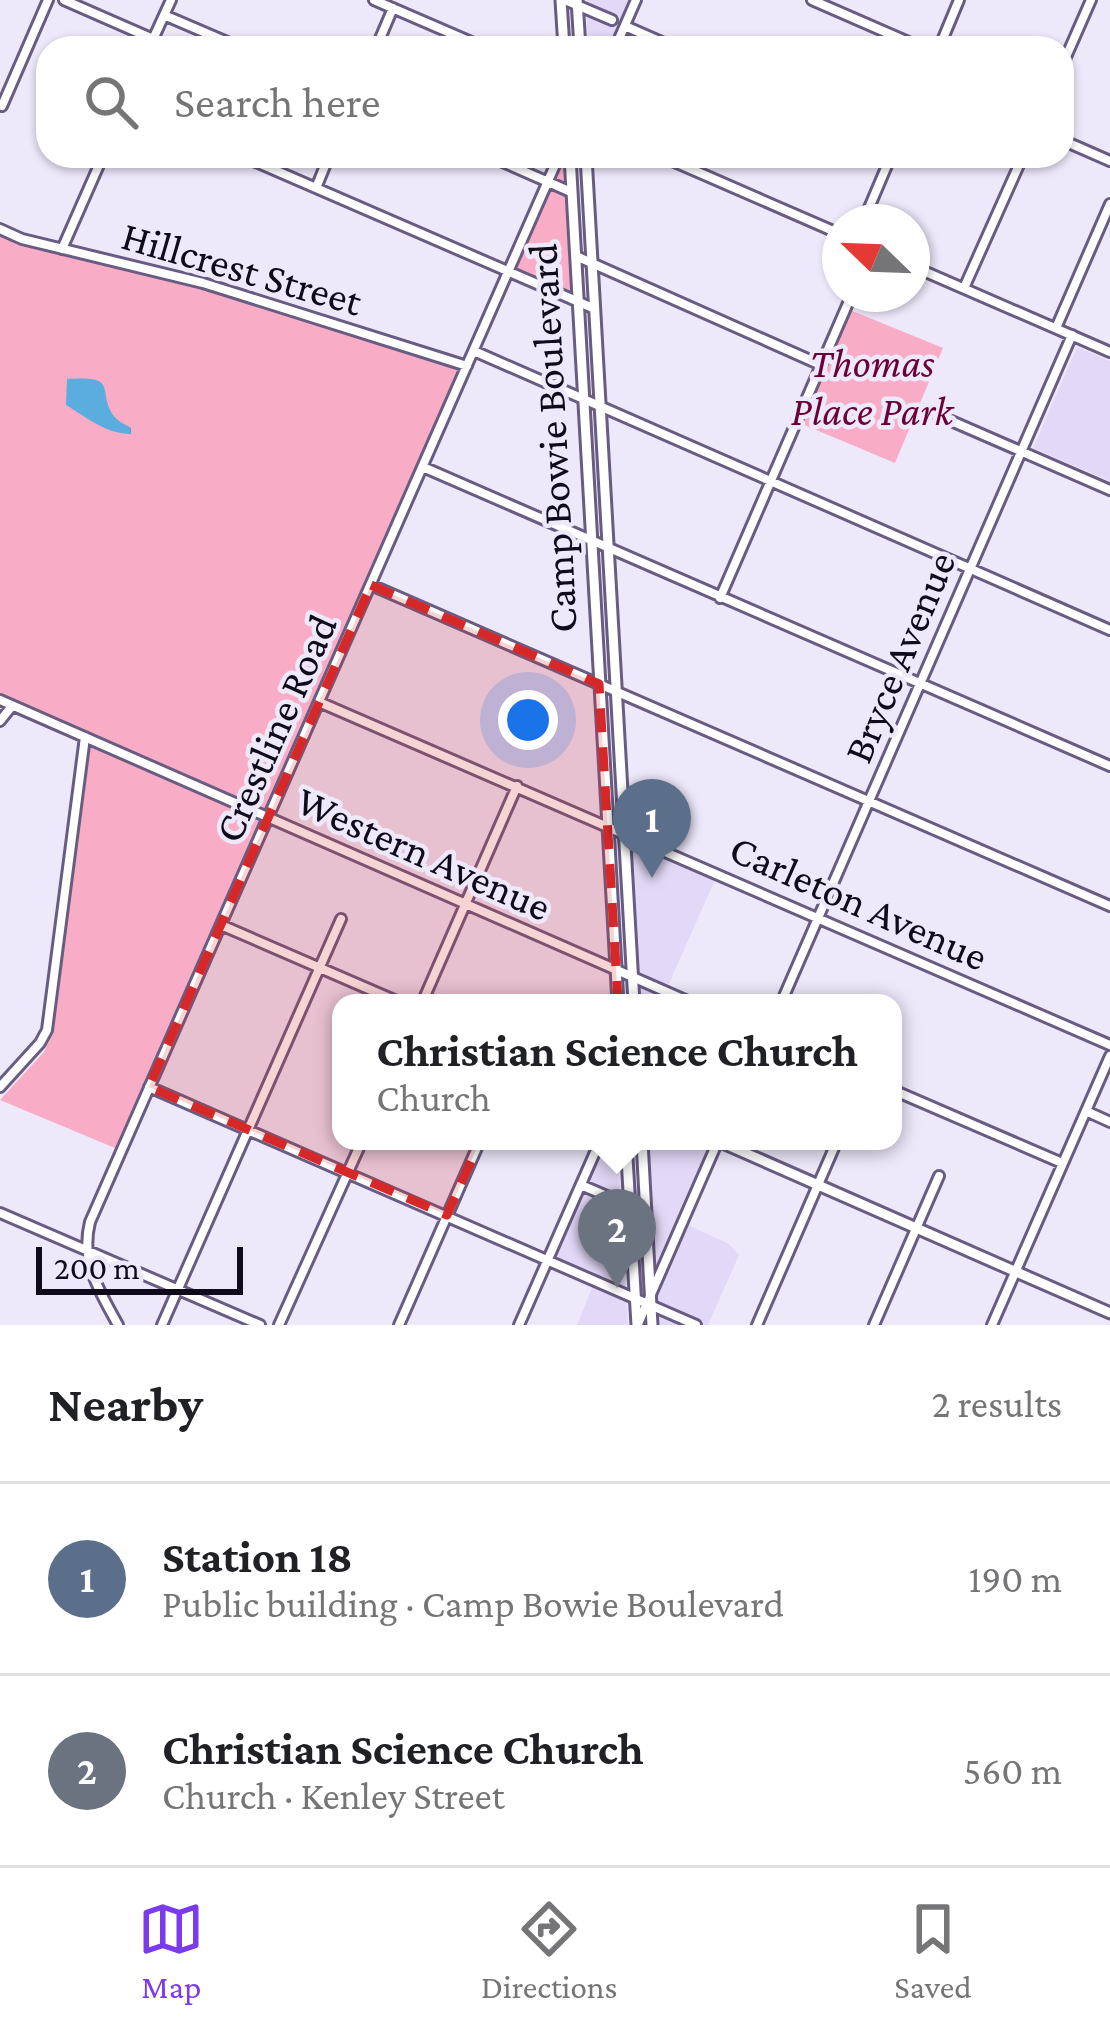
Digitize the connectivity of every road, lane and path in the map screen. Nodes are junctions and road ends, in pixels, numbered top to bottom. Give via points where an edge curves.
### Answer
1 (48, 0) edge
2 (64, 0) edge
3 (171, 0) edge
4 (374, 0) edge
5 (563, 0) edge
6 (636, 0) edge
7 (812, 0) edge
8 (959, 0) edge
9 (1091, 0) edge
10 (577, 3) edge
11 (393, 8) junction
12 (164, 15) junction
13 (612, 20) dead end
14 (625, 26) junction
15 (135, 36) edge
16 (155, 36) edge
17 (213, 36) edge
18 (381, 36) edge
19 (457, 36) edge
20 (564, 36) edge
21 (579, 36) edge
22 (620, 36) edge
23 (648, 36) edge
24 (894, 36) edge
25 (943, 36) edge
26 (1074, 39) edge
27 (2, 106) edge
28 (1074, 145) edge
29 (1110, 161) edge
30 (98, 168) edge
31 (270, 168) edge
32 (324, 168) edge
33 (516, 168) edge
34 (553, 168) edge
35 (570, 168) edge
36 (587, 168) edge
37 (689, 168) edge
38 (887, 168) edge
39 (1017, 168) edge
40 (547, 182) junction
41 (316, 188) junction
42 (571, 192) junction
43 (871, 204) edge
44 (1110, 204) edge
45 (822, 226) edge
46 (0, 229) edge
47 (62, 249) junction
48 (576, 256) junction
49 (592, 264) junction
50 (508, 272) junction
51 (930, 274) edge
52 (964, 288) junction
53 (579, 302) junction
54 (595, 309) junction
55 (844, 312) edge
56 (1056, 328) junction
57 (1072, 335) junction
58 (474, 351) junction
59 (1110, 352) edge
60 (821, 365) junction
61 (467, 366) junction
62 (584, 399) junction
63 (601, 406) junction
64 (926, 410) dead end
65 (1022, 452) junction
66 (423, 467) junction
67 (770, 481) junction
68 (1110, 490) edge
69 (592, 541) junction
70 (608, 548) junction
71 (970, 568) junction
72 (371, 585) junction
73 (720, 598) junction
74 (1110, 630) edge
75 (920, 683) junction
76 (599, 684) junction
77 (617, 692) junction
78 (0, 700) edge
79 (319, 702) junction
80 (12, 706) junction
81 (0, 721) edge
82 (85, 737) junction
83 (1110, 766) edge
84 (517, 786) junction
85 (869, 801) junction
86 (268, 818) junction
87 (608, 826) junction
88 (625, 833) junction
89 (628, 893) junction
90 (612, 895) junction
91 (466, 904) junction
92 (1110, 906) edge
93 (818, 917) junction
94 (341, 919) dead end
95 (220, 925) junction
96 (320, 968) junction
97 (616, 970) junction
98 (632, 976) junction
99 (379, 994) edge
100 (426, 994) edge
101 (617, 994) edge
102 (633, 994) edge
103 (672, 994) edge
104 (785, 994) edge
105 (1110, 1045) edge
106 (1110, 1056) edge
107 (1, 1085) edge
108 (149, 1087) junction
109 (902, 1094) edge
110 (1086, 1111) junction
111 (1110, 1121) edge
112 (249, 1128) junction
113 (358, 1150) edge
114 (476, 1150) edge
115 (596, 1150) edge
116 (627, 1150) edge
117 (642, 1150) edge
118 (714, 1150) edge
119 (738, 1150) edge
120 (833, 1150) edge
121 (1063, 1163) junction
122 (348, 1172) junction
123 (939, 1176) dead end
124 (580, 1185) junction
125 (817, 1186) junction
126 (630, 1206) junction
127 (0, 1213) edge
128 (447, 1215) junction
129 (917, 1228) junction
130 (85, 1250) junction
131 (548, 1260) junction
132 (1016, 1271) junction
133 (178, 1289) junction
134 (635, 1298) junction
135 (650, 1302) junction
136 (1110, 1313) edge
137 (118, 1325) edge
138 (162, 1325) edge
139 (260, 1325) edge
140 (279, 1325) edge
141 (399, 1325) edge
142 (518, 1325) edge
143 (637, 1325) edge
144 (652, 1325) edge
145 (696, 1325) edge
146 (757, 1325) edge
147 (874, 1325) edge
148 (992, 1325) edge

1 - 27 street
2 - 15 street
3 - 12 street
4 - 11 street
5 - 10 street
5 - 20 main road
6 - 14 street
7 - 24 street
8 - 25 street
9 - 26 street
10 - 13 street
10 - 21 main road
11 - 18 street
11 - 19 street
12 - 16 street
12 - 17 street
14 - 22 street
14 - 23 street
28 - 29 street
30 - 47 street
31 - 41 street
32 - 41 street
33 - 40 street
34 - 40 street, Crestline Road
35 - 42 main road, Camp Bowie Boulevard
36 - 49 main road, Camp Bowie Boulevard
37 - 45 street
38 - 43 street
39 - 52 street
40 - 42 street
40 - 50 street, Crestline Road
41 - 50 street
42 - 48 main road, Camp Bowie Boulevard
44 - 56 street
46 - 47 street, Hillcrest Street
47 - 61 street, Hillcrest Street via 203,283
48 - 49 street
48 - 53 main road, Camp Bowie Boulevard
49 - 54 main road, Camp Bowie Boulevard
49 - 60 street
50 - 53 street
50 - 58 street, Crestline Road
51 - 52 street
52 - 56 street
53 - 54 street
53 - 62 main road, Camp Bowie Boulevard
54 - 63 main road, Camp Bowie Boulevard
55 - 60 street
56 - 57 street
57 - 59 street
57 - 65 street, Bryce Avenue
58 - 61 street, Crestline Road
58 - 62 street
60 - 67 street
61 - 66 street, Crestline Road
62 - 63 street
62 - 69 main road, Camp Bowie Boulevard
63 - 67 street
63 - 70 main road, Camp Bowie Boulevard
64 - 65 street
65 - 68 street
65 - 71 street, Bryce Avenue
66 - 69 street
66 - 72 street, Crestline Road
67 - 71 street
67 - 73 street
69 - 70 street
69 - 76 main road, Camp Bowie Boulevard
70 - 73 street
70 - 77 main road, Camp Bowie Boulevard
71 - 74 street
71 - 75 street, Bryce Avenue
72 - 76 street
72 - 79 street, Crestline Road
73 - 75 street
75 - 83 street
75 - 85 street, Bryce Avenue
76 - 77 street
76 - 87 main road, Camp Bowie Boulevard
77 - 85 street
77 - 88 main road, Camp Bowie Boulevard
78 - 80 street, Western Avenue
79 - 84 street, Carleton Avenue
79 - 86 street, Crestline Road
80 - 81 street
80 - 82 street, Western Avenue
82 - 86 street, Western Avenue
82 - 107 street via 47,1030
84 - 87 street, Carleton Avenue
84 - 91 street
85 - 92 street
85 - 93 street, Bryce Avenue
86 - 91 street, Western Avenue
86 - 95 street, Crestline Road
87 - 88 street, Carleton Avenue
87 - 90 main road, Camp Bowie Boulevard
88 - 89 main road, Camp Bowie Boulevard
88 - 93 street, Carleton Avenue
89 - 90 main road
89 - 98 main road, Camp Bowie Boulevard
90 - 97 main road, Camp Bowie Boulevard
91 - 97 street, Western Avenue
91 - 100 street
93 - 104 street, Bryce Avenue
93 - 105 street, Carleton Avenue
94 - 96 street
95 - 96 street
95 - 108 street, Crestline Road
96 - 99 street
96 - 112 street
97 - 98 street, Western Avenue
97 - 101 main road, Camp Bowie Boulevard
98 - 102 main road, Camp Bowie Boulevard
98 - 103 street, Western Avenue
106 - 110 street
108 - 112 street
108 - 130 street, Crestline Road
109 - 121 street
110 - 111 street
110 - 121 street
112 - 122 street
112 - 133 street
113 - 122 street
114 - 128 street
115 - 124 street
116 - 126 main road
117 - 135 main road
118 - 135 street
119 - 125 main road
120 - 125 street
121 - 132 street
122 - 128 street
122 - 140 street
123 - 129 street
124 - 126 street
124 - 131 street
125 - 129 main road
125 - 146 street
126 - 134 main road
127 - 130 street
128 - 131 street
128 - 141 street
129 - 132 main road
129 - 147 street
130 - 133 street
130 - 137 street
131 - 134 street
131 - 142 street
132 - 136 main road
132 - 148 street
133 - 138 street
133 - 139 street
134 - 135 street
134 - 143 main road
135 - 143 street
135 - 144 main road
135 - 145 street

